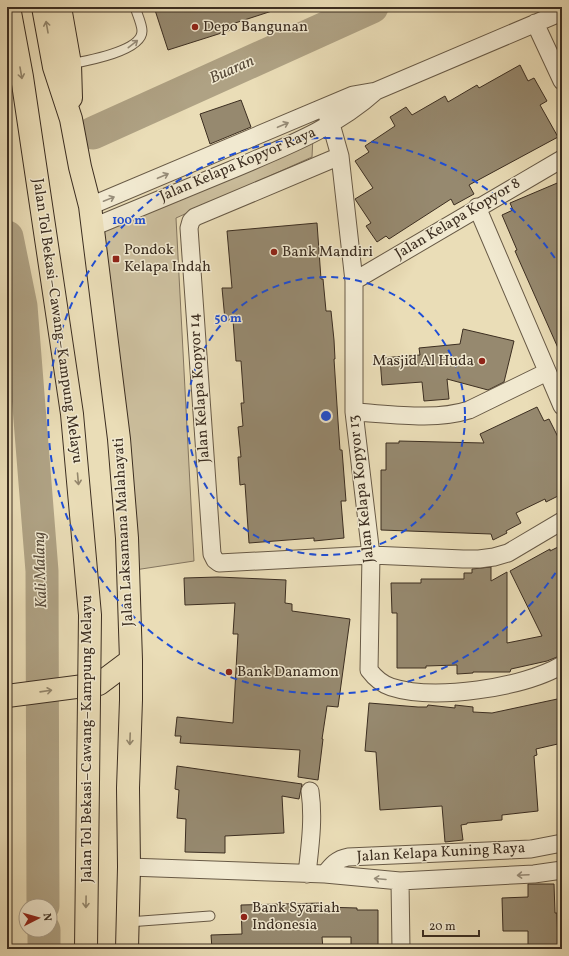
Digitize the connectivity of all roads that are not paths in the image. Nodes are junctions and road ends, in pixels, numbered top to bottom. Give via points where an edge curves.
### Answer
1 (9, 7) edge
2 (56, 7) edge
3 (135, 7) edge
4 (562, 12) edge
5 (535, 23) junction
6 (70, 64) junction
7 (562, 81) edge
8 (376, 91) junction
9 (324, 108) junction
10 (71, 119) junction
11 (332, 124) junction
12 (340, 156) junction
13 (562, 158) edge
14 (477, 207) junction
15 (92, 217) junction
16 (354, 281) junction
17 (547, 372) junction
18 (562, 406) edge
19 (354, 412) junction
20 (562, 521) edge
21 (371, 554) junction
22 (131, 660) junction
23 (562, 665) edge
24 (96, 684) junction
25 (7, 696) edge
26 (132, 700) junction
27 (310, 791) dead end
28 (562, 843) edge
29 (129, 867) junction
30 (562, 870) edge
31 (307, 874) junction
32 (325, 874) junction
33 (400, 881) junction
34 (210, 916) dead end
35 (128, 922) junction
36 (86, 949) edge
37 (127, 949) edge
38 (401, 949) edge

1 -> 36 main road, Jalan Tol Bekasi–Cawang–Kampung Melayu, bridge via 72,414 90,615
2 - 6 main road, Jalan Laksamana Malahayati
10 -> 2 main road, Jalan Laksamana Malahayati via 54,67
6 -> 3 lane via 127,48 139,40 142,31
4 - 5 street, Jalan Kelapa Kopyor Raya
5 - 7 street
5 - 8 street, Jalan Kelapa Kopyor Raya
6 - 10 main road, Jalan Laksamana Malahayati
8 - 9 street, Jalan Kelapa Kopyor Raya via 354,95
8 - 11 street, Jalan Kelapa Kopyor Raya via 360,106
9 - 11 street, Jalan Kelapa Kopyor 13
15 -> 9 street, Jalan Kelapa Kopyor Raya
10 - 15 main road, Jalan Laksamana Malahayati
11 - 12 street, Jalan Kelapa Kopyor 13
11 - 15 street, Jalan Kelapa Kopyor Raya via 292,144
12 - 16 street, Jalan Kelapa Kopyor 13
12 - 21 street, Jalan Kelapa Kopyor 14 via 195,217 189,228 212,554 219,563
13 - 14 street, Jalan Kelapa Kopyor 8
14 - 16 street, Jalan Kelapa Kopyor 8
14 - 17 street
15 - 22 main road, Jalan Laksamana Malahayati via 120,439 127,538
16 - 19 street, Jalan Kelapa Kopyor 13
17 - 18 street
17 - 19 street via 456,414
19 - 21 street, Jalan Kelapa Kopyor 13
20 - 21 street via 508,553 494,557 462,560
21 - 23 street, Jalan Kelapa Kopyor 13 via 369,670 377,680 390,687 425,694 453,692 521,682 541,676
22 - 24 main road
22 - 26 main road, Jalan Laksamana Malahayati
25 -> 24 main road
24 - 26 main road
26 -> 29 main road, Jalan Laksamana Malahayati via 128,788
27 - 31 street via 312,826
28 - 32 street, Jalan Kelapa Kuning Raya via 531,849 348,857 333,863
29 - 31 street, Jalan Kelapa Kuning Raya
29 - 35 main road, Jalan Laksamana Malahayati
30 -> 33 street, Jalan Kelapa Kuning Raya via 534,874
31 - 32 street, Jalan Kelapa Kuning Raya
33 -> 32 street, Jalan Kelapa Kuning Raya
33 - 38 street
34 - 35 lane
35 - 37 main road, Jalan Laksamana Malahayati

